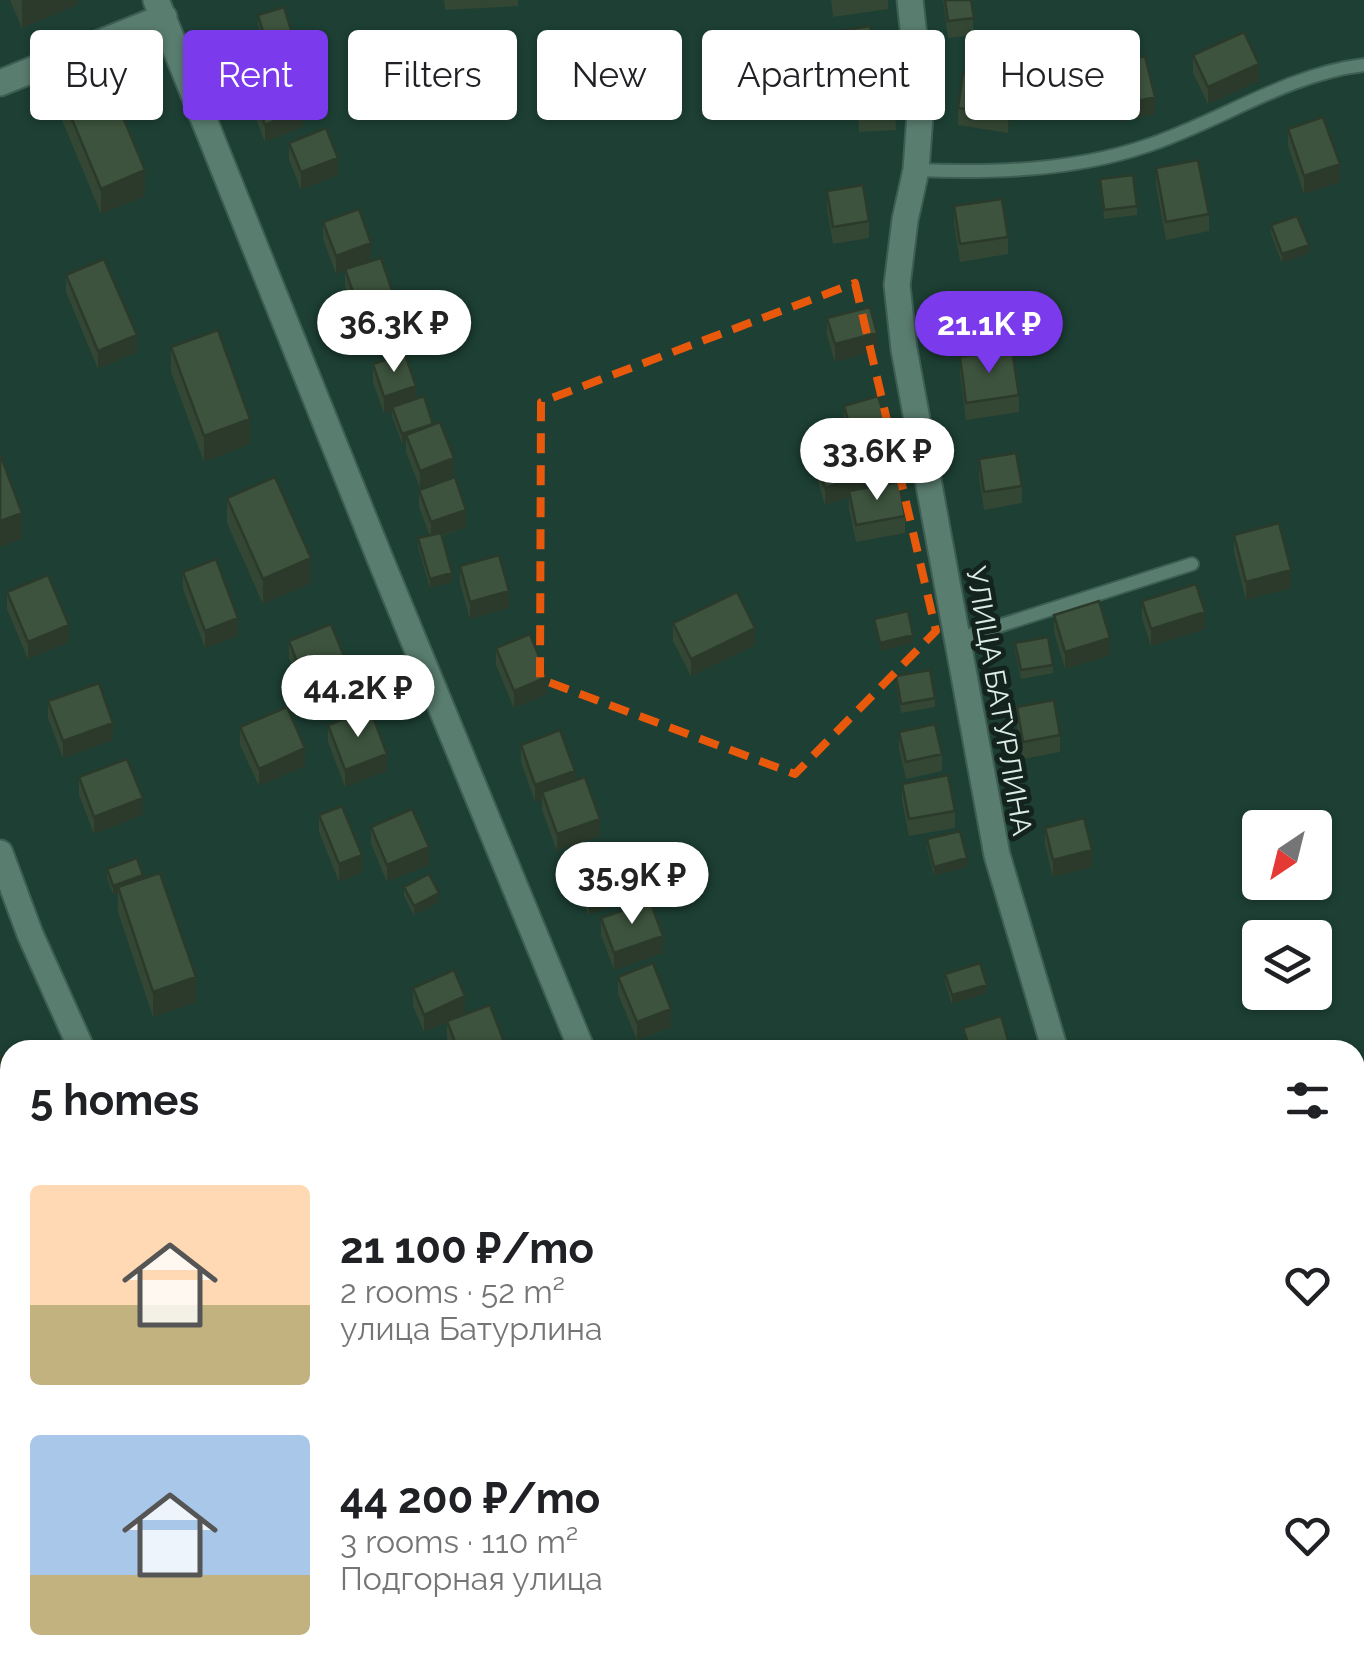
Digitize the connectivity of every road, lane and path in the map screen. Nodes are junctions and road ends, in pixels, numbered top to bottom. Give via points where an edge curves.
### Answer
1 (910, 0) edge
2 (160, 8) edge
3 (1364, 65) edge
4 (0, 84) edge
5 (916, 170) junction
6 (1192, 564) dead end
7 (958, 638) junction
8 (0, 854) edge
9 (78, 1040) edge
10 (578, 1040) edge
11 (1052, 1040) edge

1 - 5 street, УЛИЦА БАТУРЛИНА via 922,101
2 - 4 street
2 - 10 street
3 - 5 lane via 1261,94 1146,146 1097,160 977,172
5 - 7 street, УЛИЦА БАТУРЛИНА via 898,285
6 - 7 lane
7 - 11 street, УЛИЦА БАТУРЛИНА via 997,855
8 - 9 street

